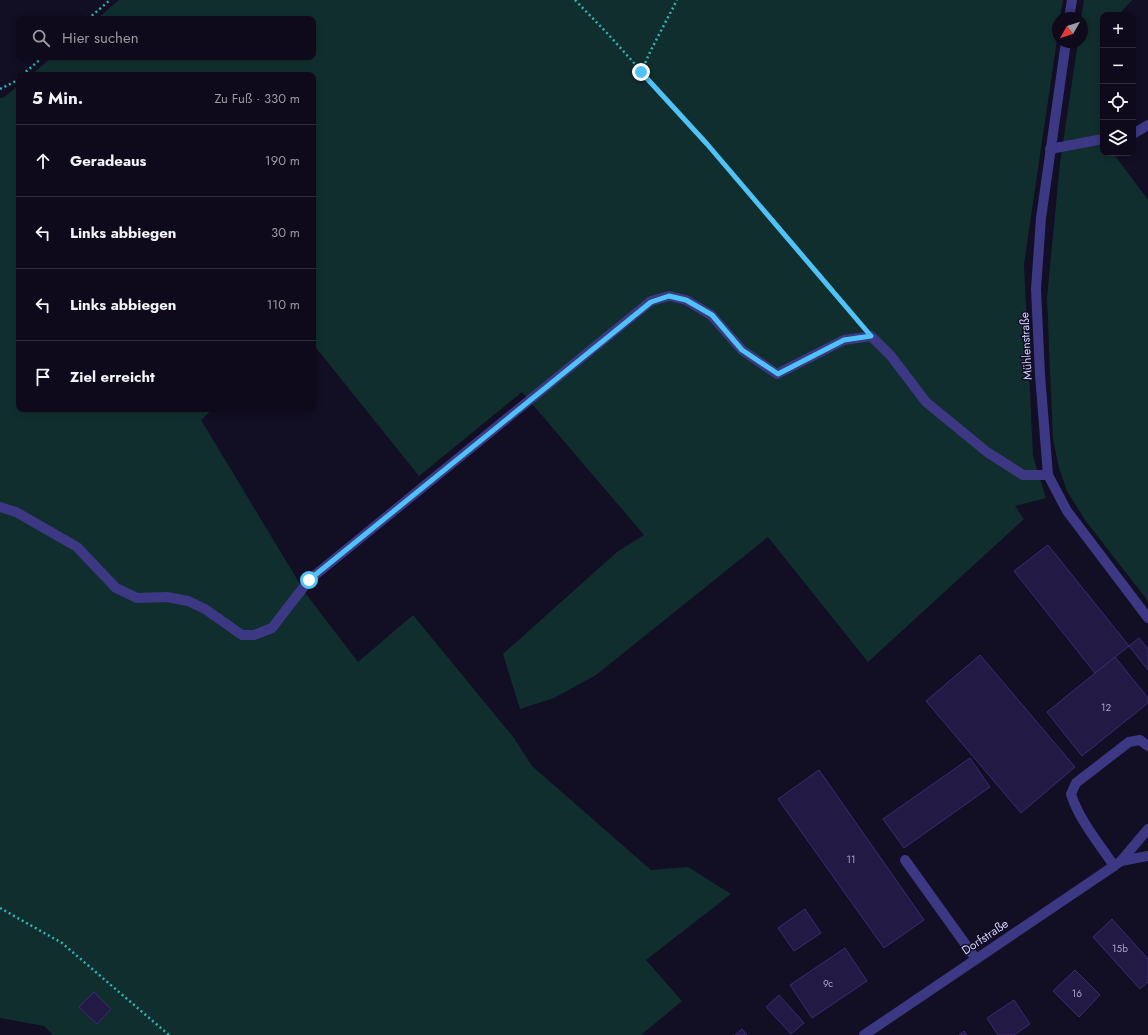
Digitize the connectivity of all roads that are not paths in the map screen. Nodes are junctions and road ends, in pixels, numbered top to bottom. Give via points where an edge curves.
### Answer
1 (1072, 0) edge
2 (1071, 12) edge
3 (1065, 48) edge
4 (1148, 125) edge
5 (1136, 132) edge
6 (1100, 140) edge
7 (1050, 149) junction
8 (1048, 475) junction
9 (0, 507) edge
10 (1148, 618) edge
11 (1148, 746) edge
12 (1148, 829) edge
13 (1148, 856) edge
14 (905, 860) dead end
15 (1118, 863) junction
16 (976, 959) junction
17 (864, 1035) edge

1 - 2 street
3 - 7 street, Mühlenstraße
4 - 5 street
6 - 7 street
7 - 8 street, Mühlenstraße via 1041,218 1036,289
8 - 9 street via 1023,475 987,452 926,402 891,356 871,336 844,340 778,374 742,350 712,315 686,300 669,296 651,302 309,580 272,628 254,635 242,635 205,609 188,601 167,597 137,598 116,588 76,548 16,512
8 - 10 street, Mühlenstraße via 1067,511
11 - 15 street via 1140,740 1129,742 1076,783 1071,794 1075,806
12 - 15 street
13 - 15 street
14 - 16 street
15 - 16 street, Dorfstraße
16 - 17 street, Dorfstraße

